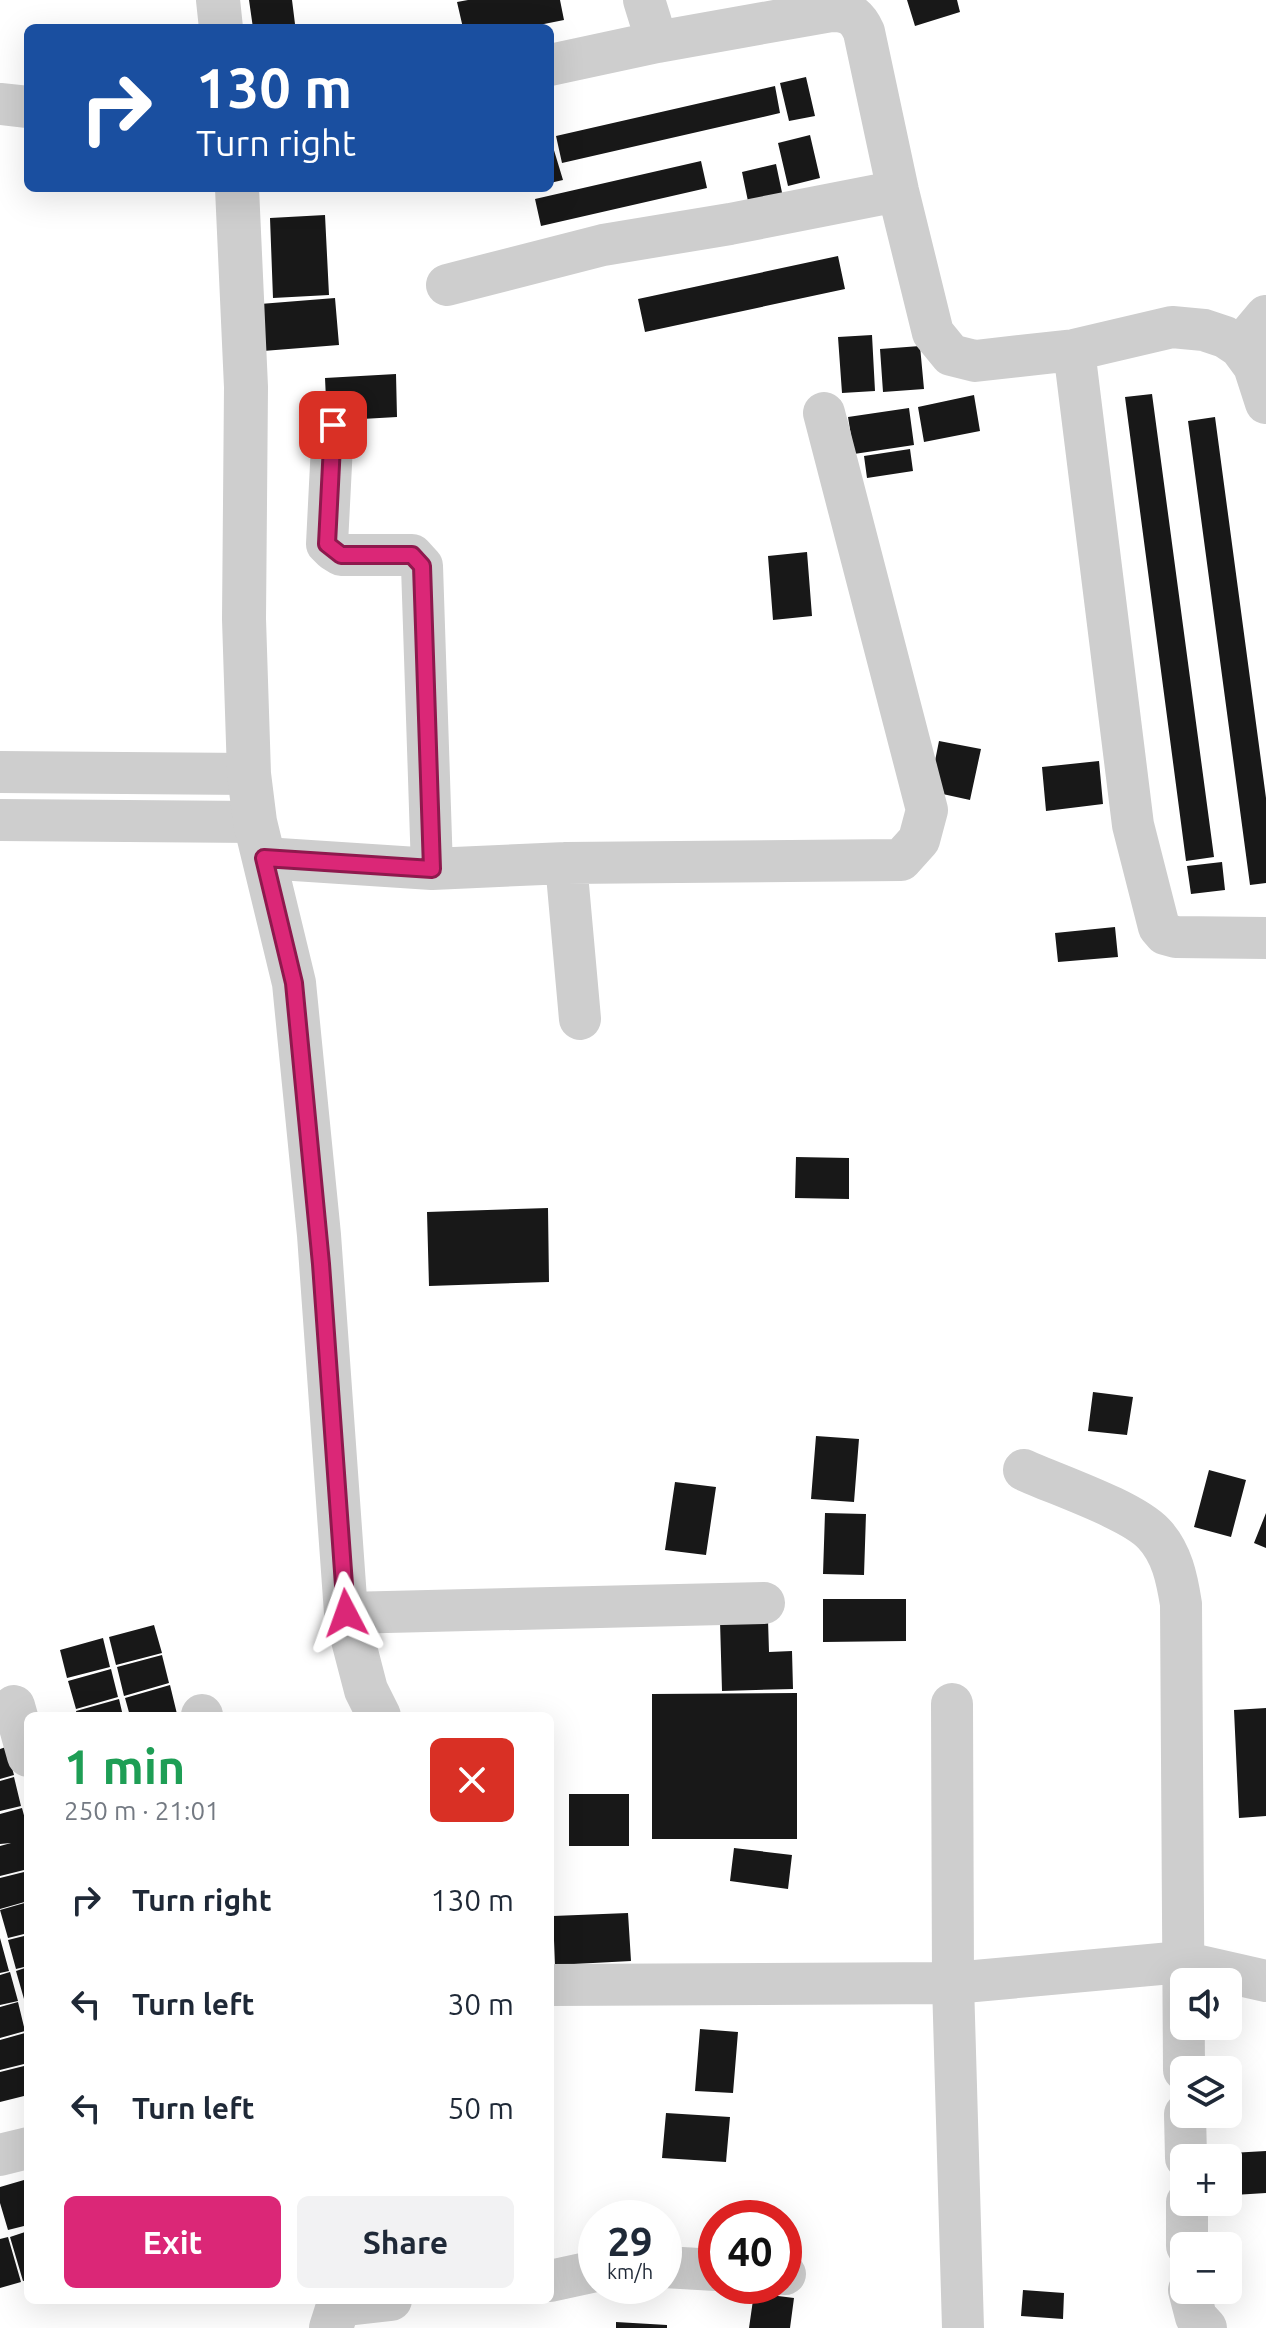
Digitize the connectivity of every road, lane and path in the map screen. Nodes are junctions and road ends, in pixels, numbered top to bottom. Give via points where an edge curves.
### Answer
1 (218, 0) edge
2 (644, 0) edge
3 (221, 24) edge
4 (657, 42) junction
5 (554, 64) edge
6 (0, 104) edge
7 (24, 107) edge
8 (898, 191) junction
9 (237, 192) edge
10 (447, 285) dead end
11 (1253, 332) edge
12 (1074, 350) junction
13 (1266, 403) edge
14 (824, 413) dead end
15 (333, 425) dead end
16 (0, 772) edge
17 (249, 774) junction
18 (0, 820) edge
19 (260, 840) junction
20 (566, 863) junction
21 (432, 869) junction
22 (1266, 938) edge
23 (580, 1019) dead end
24 (1024, 1470) dead end
25 (764, 1603) dead end
26 (346, 1613) junction
27 (952, 1704) dead end
28 (14, 1706) dead end
29 (377, 1712) edge
30 (24, 1742) edge
31 (1182, 1962) junction
32 (1266, 1981) edge
33 (953, 1983) junction
34 (554, 1985) edge
35 (1184, 2056) edge
36 (24, 2149) edge
37 (0, 2155) edge
38 (578, 2275) edge
39 (554, 2280) edge
40 (371, 2304) edge
41 (1193, 2304) edge
42 (337, 2311) edge
43 (963, 2328) edge
44 (1206, 2328) edge

1 - 3 street
2 - 4 street
4 - 5 street
4 - 8 street via 848,12 864,32
6 - 7 street
8 - 10 street via 603,245
8 - 12 street via 933,333 951,355 975,361
9 - 17 street via 246,387
11 - 12 street via 1225,337 1172,327
11 - 13 street via 1254,366
12 - 22 street via 1133,825 1155,917 1165,934 1176,937
14 - 20 street via 927,810 919,840 901,860
15 - 21 street via 327,544 341,555 412,555 422,566
16 - 17 street
17 - 19 street
18 - 19 street
19 - 21 street
19 - 26 street via 294,983
20 - 21 street
20 - 23 street
24 - 31 street via 1143,1525 1162,1546 1176,1576 1181,1604
25 - 26 street
26 - 29 street
27 - 33 street
28 - 30 street
31 - 32 street
31 - 33 street
31 - 35 street
33 - 34 street
33 - 43 street
36 - 37 street
38 - 39 street
40 - 42 street
41 - 44 street

